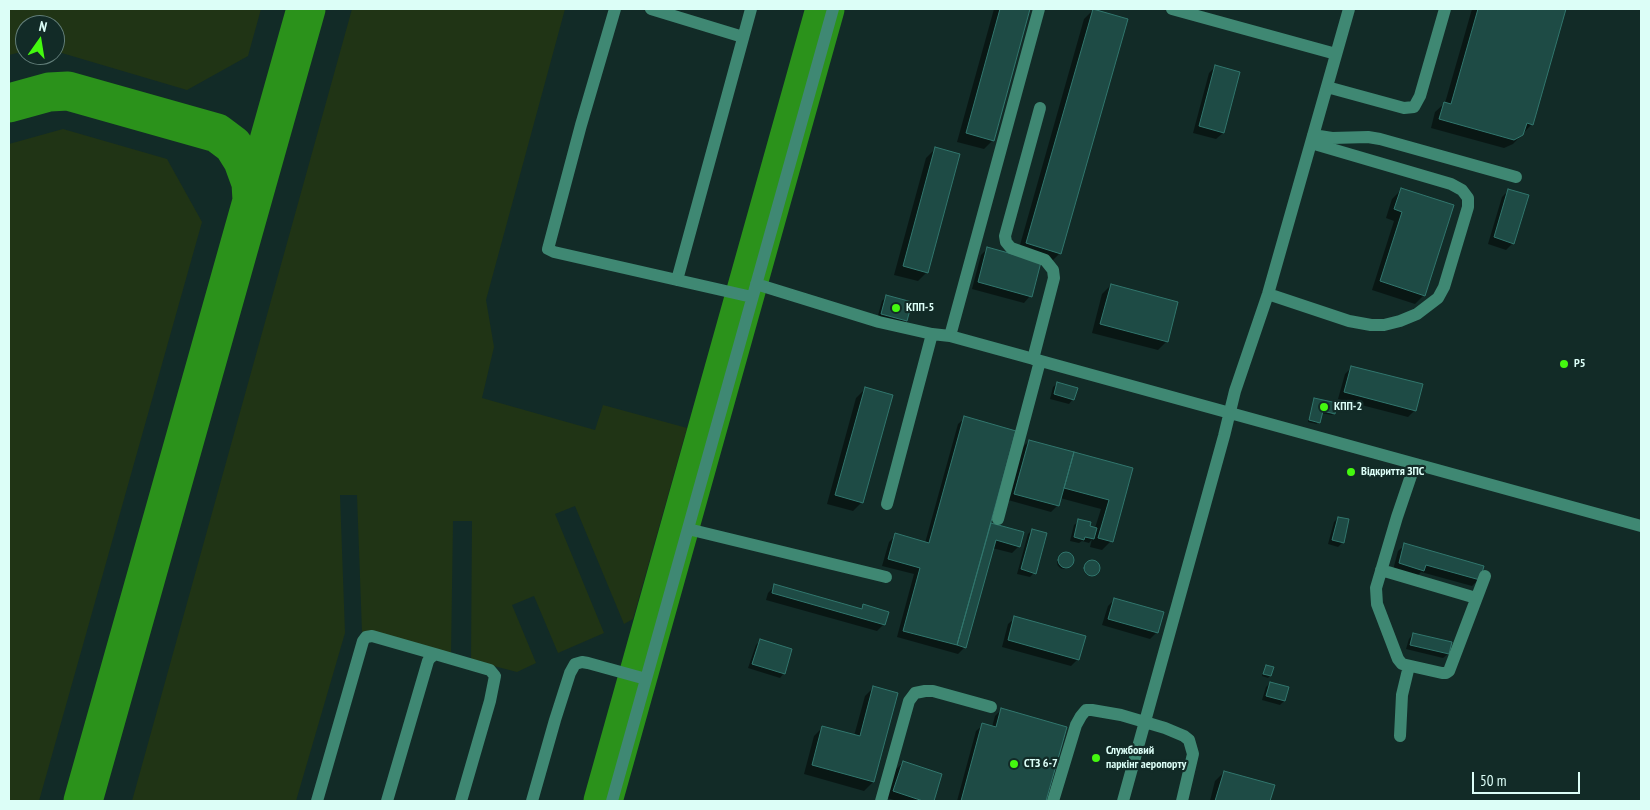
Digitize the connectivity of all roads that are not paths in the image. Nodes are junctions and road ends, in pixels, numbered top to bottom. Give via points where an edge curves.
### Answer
1 (615, 9) edge
2 (751, 9) edge
3 (833, 9) edge
4 (1039, 9) edge
5 (1172, 9) edge
6 (1349, 9) edge
7 (1445, 9) edge
8 (659, 10) edge
9 (743, 37) junction
10 (1336, 54) junction
11 (1327, 87) junction
12 (1040, 108) dead end
13 (1312, 139) junction
14 (1516, 177) dead end
15 (677, 280) junction
16 (756, 284) junction
17 (1268, 294) junction
18 (752, 297) junction
19 (932, 334) junction
20 (950, 336) junction
21 (1037, 360) junction
22 (1229, 412) junction
23 (1416, 464) junction
24 (887, 504) dead end
25 (998, 519) dead end
26 (1641, 526) edge
27 (688, 528) junction
28 (1381, 570) junction
29 (1485, 576) dead end
30 (886, 577) dead end
31 (1476, 598) junction
32 (435, 654) junction
33 (1408, 666) junction
34 (646, 679) junction
35 (991, 707) dead end
36 (1145, 722) junction
37 (1400, 736) dead end
38 (317, 801) edge
39 (388, 801) edge
40 (461, 801) edge
41 (532, 801) edge
42 (612, 801) edge
43 (881, 801) edge
44 (1053, 801) edge
45 (1123, 801) edge
46 (1182, 801) edge

1 - 15 lane via 548,249
2 - 9 lane
3 - 16 lane
4 - 20 lane
5 - 10 lane
6 - 10 lane
7 - 11 lane via 1420,96 1414,106 1404,108
8 - 9 lane
9 - 15 lane
10 - 11 lane
11 - 13 lane
12 - 21 lane via 1005,236 1011,248 1045,260 1053,270
13 - 14 lane via 1380,139
13 - 17 lane
13 - 17 lane via 1451,184 1468,198 1468,207 1444,287 1438,298 1417,314 1384,325 1371,325
15 - 18 lane
16 - 18 lane
16 - 19 lane via 879,322
17 - 22 lane
18 - 27 lane
19 - 20 lane
19 - 24 lane
20 - 21 lane
21 - 22 lane
21 - 25 lane
22 - 23 lane
22 - 36 lane
23 - 26 lane
23 - 28 lane
27 - 30 lane
27 - 34 lane
28 - 31 lane
28 - 33 lane via 1376,588 1377,604 1398,659
29 - 31 lane
31 - 33 lane via 1449,671 1442,673
32 - 38 lane via 366,637
32 - 39 lane via 428,661
32 - 40 lane via 490,670 495,676
33 - 37 lane via 1402,695
34 - 41 lane via 588,663 575,664
34 - 42 lane
35 - 43 lane via 933,691 915,693 909,701
36 - 44 lane via 1086,710 1076,725
36 - 45 lane
36 - 46 lane via 1189,740 1193,754

